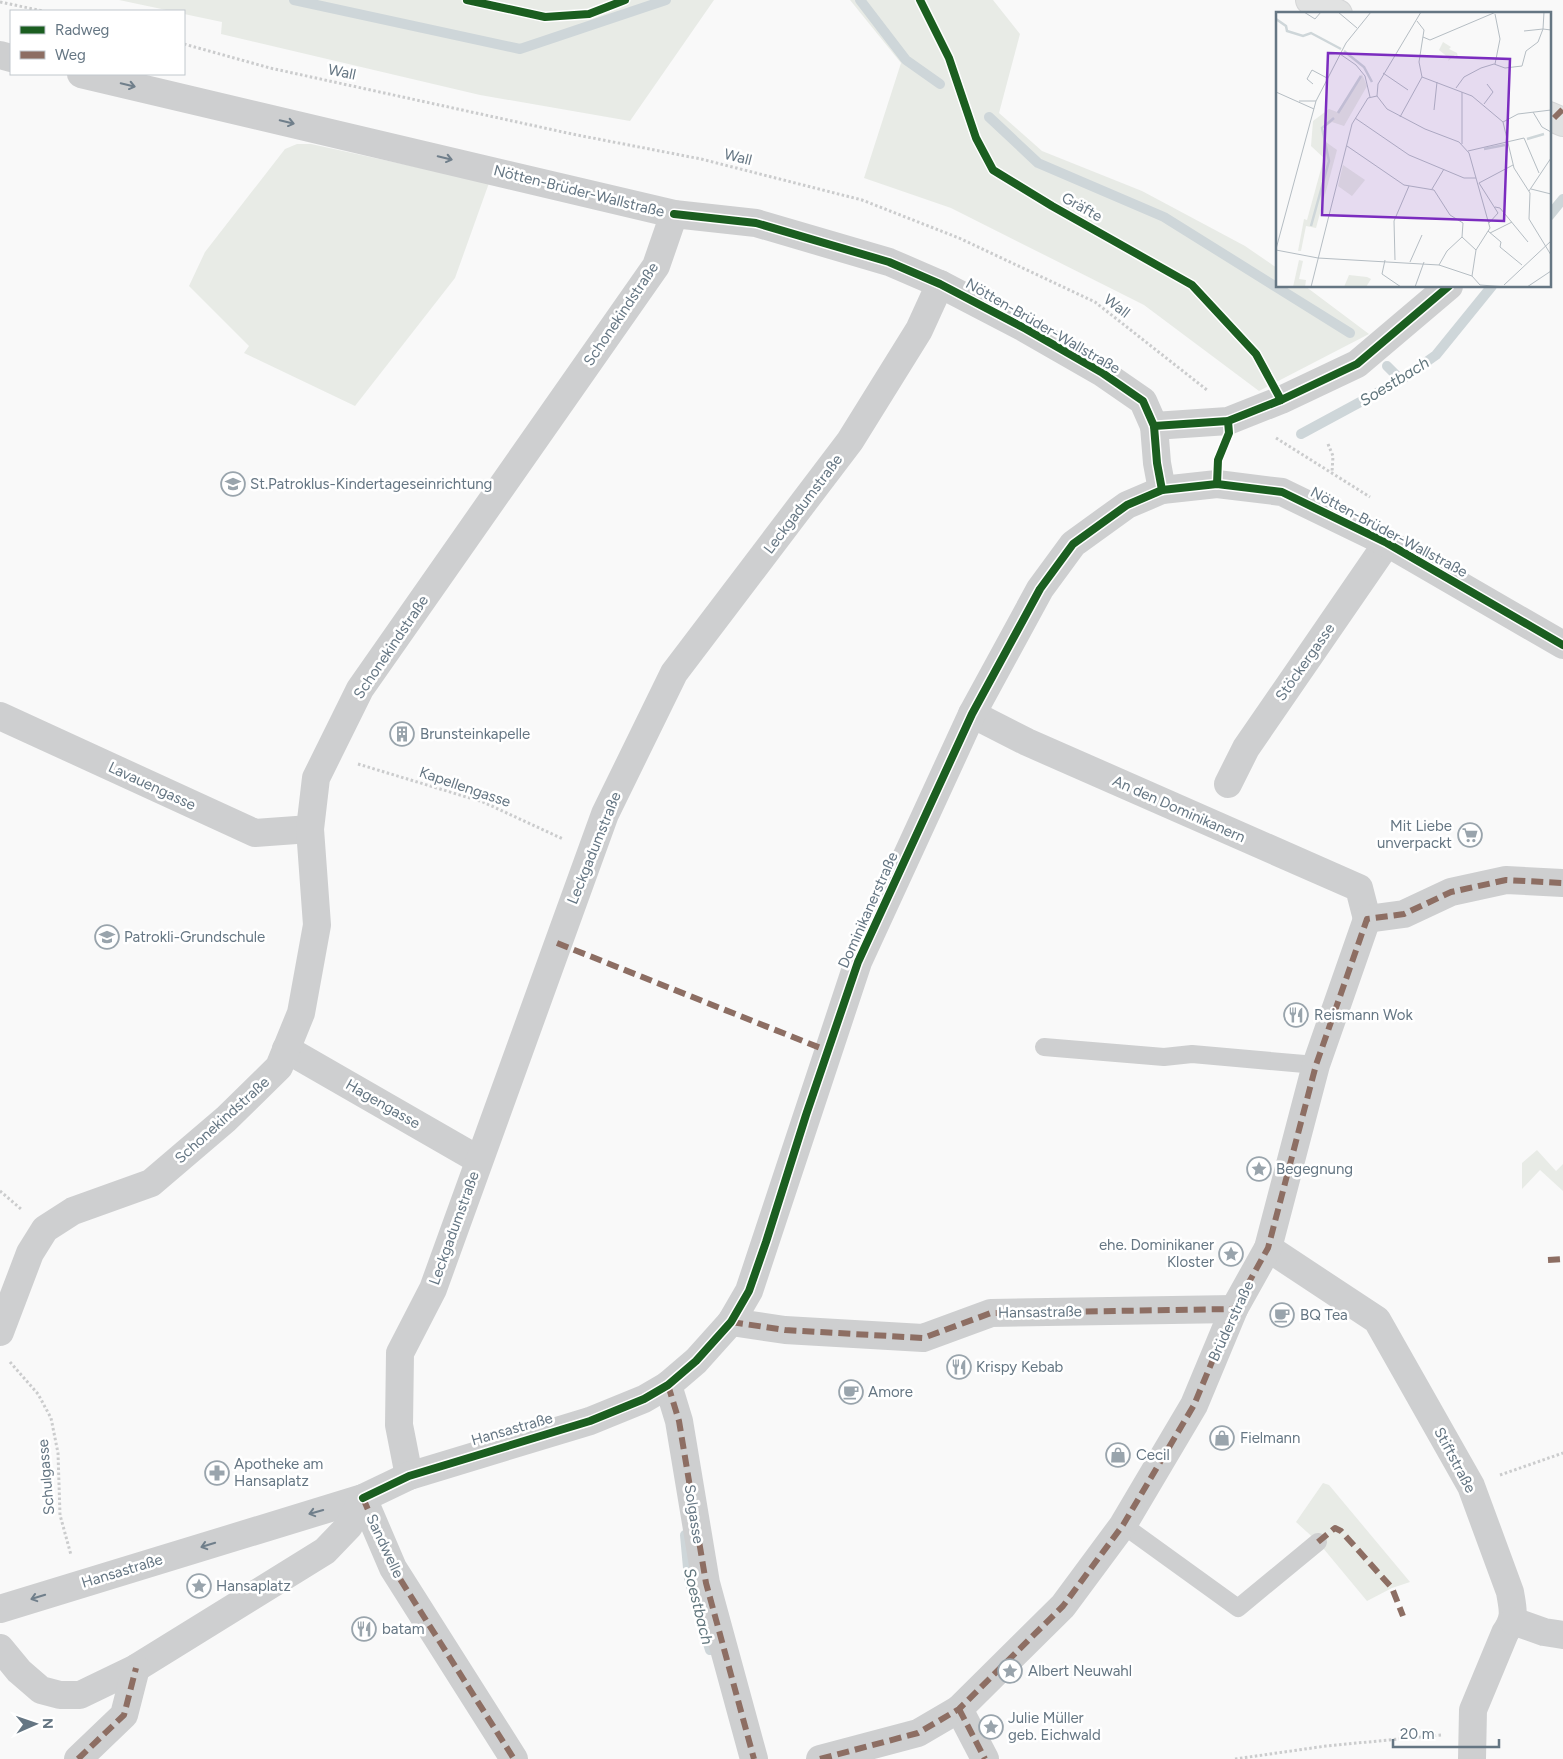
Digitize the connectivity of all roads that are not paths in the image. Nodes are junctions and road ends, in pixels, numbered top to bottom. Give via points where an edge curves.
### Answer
1 (85, 75) edge
2 (674, 214) junction
3 (940, 284) junction
4 (1447, 288) edge
5 (1154, 426) junction
6 (1162, 490) junction
7 (1387, 543) junction
8 (1563, 644) edge
9 (972, 714) junction
10 (0, 716) edge
11 (1228, 784) dead end
12 (310, 829) junction
13 (1563, 883) edge
14 (1367, 919) junction
15 (1044, 1047) dead end
16 (286, 1049) junction
17 (1316, 1065) junction
18 (479, 1160) junction
19 (1268, 1248) junction
20 (1234, 1309) junction
21 (731, 1322) junction
22 (0, 1332) edge
23 (668, 1385) junction
24 (409, 1476) junction
25 (363, 1498) junction
26 (1123, 1525) junction
27 (1318, 1542) dead end
28 (0, 1609) edge
29 (1513, 1621) junction
30 (1563, 1635) edge
31 (0, 1648) edge
32 (136, 1668) junction
33 (959, 1710) junction
34 (78, 1759) edge
35 (514, 1759) edge
36 (754, 1759) edge
37 (820, 1759) edge
38 (985, 1759) edge
39 (1472, 1759) edge

1 -> 2 street, Nötten-Brüder-Wallstraße
2 - 3 street, Nötten-Brüder-Wallstraße via 756,223 889,262
2 - 12 street, Schonekindstraße via 656,266 360,689 316,778
3 - 5 street, Nötten-Brüder-Wallstraße via 1101,372 1143,401
3 - 18 street, Leckgadumstraße via 919,330 850,441 674,673 604,814
4 - 5 street via 1357,364 1281,400 1235,419
5 - 6 street, Nötten-Brüder-Wallstraße via 1156,463
6 - 7 street, Nötten-Brüder-Wallstraße via 1218,484 1282,492
6 - 9 street, Dominikanerstraße via 1127,505 1073,544 1040,589
7 - 8 street, Nötten-Brüder-Wallstraße
7 - 11 street, Stöckergasse via 1246,748
9 - 14 street, An den Dominikanern via 1027,742 1359,888
9 - 21 street, Dominikanerstraße via 858,962 749,1291
10 - 12 street, Lavauengasse via 255,833
12 - 16 street, Schonekindstraße via 317,925 301,1013
13 - 14 street via 1506,880 1451,892 1404,914
14 - 17 street, Brüderstraße
15 - 17 lane via 1164,1057 1192,1054
16 - 18 street, Hagengasse
16 - 22 street, Schonekindstraße via 279,1067 226,1119 150,1183 73,1212 45,1229 30,1253
17 - 19 street, Brüderstraße
18 - 24 street, Leckgadumstraße via 433,1289 400,1353 399,1425
19 - 20 street, Brüderstraße
19 - 29 street, Stiftstraße via 1377,1320 1472,1486 1510,1592
20 - 21 street, Hansastraße via 992,1313 923,1338 785,1330
20 - 26 street, Brüderstraße via 1194,1405
21 - 23 street, Dominikanerstraße via 696,1362
23 - 24 street, Hansastraße via 644,1399 590,1421
23 - 36 street, Solgasse via 679,1421 706,1583
24 - 25 street, Hansastraße
25 -> 28 street, Hansastraße
25 - 32 street, Sandwelle via 349,1526 325,1551
25 - 35 street, Sandwelle via 393,1568
26 - 27 lane via 1238,1608
26 - 33 street, Brüderstraße via 1063,1606
29 - 30 street
29 - 39 street via 1473,1710
31 - 32 street, Sandwelle via 41,1690 60,1695 80,1694
32 - 34 street via 124,1715
33 - 37 street, Brüderstraße via 918,1733
33 - 38 street

